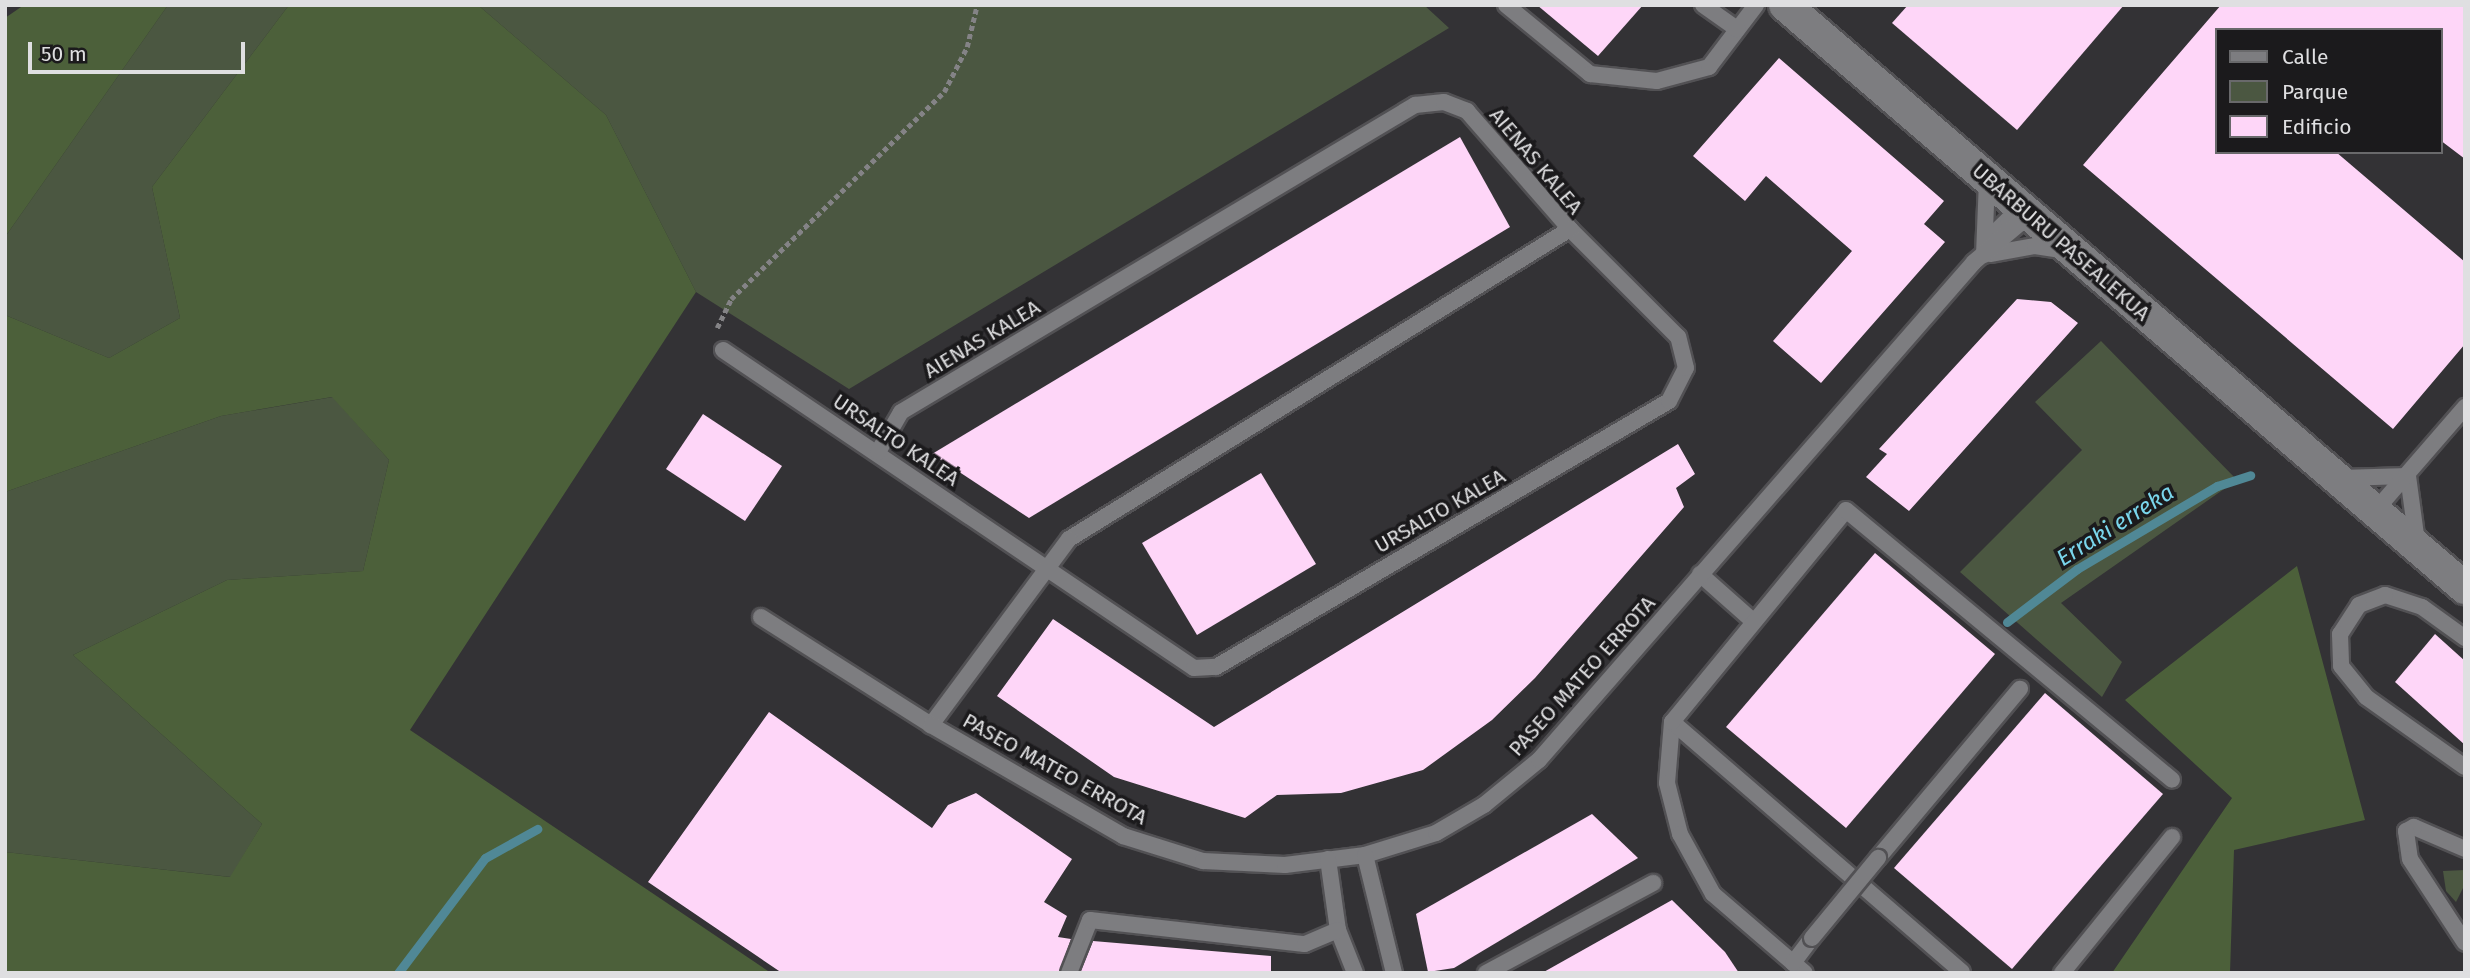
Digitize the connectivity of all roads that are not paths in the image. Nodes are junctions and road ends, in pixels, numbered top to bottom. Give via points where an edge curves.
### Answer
1 (1506, 5) edge
2 (1703, 5) edge
3 (1755, 5) edge
4 (1785, 5) edge
5 (1737, 29) junction
6 (1987, 178) junction
7 (2030, 215) junction
8 (1570, 229) junction
9 (1985, 248) junction
10 (2074, 253) junction
11 (723, 350) road end
12 (2465, 407) edge
13 (877, 452) junction
14 (2408, 476) junction
15 (2336, 478) junction
16 (2375, 511) junction
17 (2417, 547) junction
18 (1043, 568) junction
19 (1700, 574) junction
20 (2465, 588) edge
21 (761, 617) dead end
22 (1753, 621) junction
23 (2465, 638) edge
24 (2020, 688) dead end
25 (1672, 722) junction
26 (931, 725) junction
27 (2465, 767) edge
28 (2172, 780) dead end
29 (2172, 837) dead end
30 (2465, 849) edge
31 (1365, 855) junction
32 (1328, 859) junction
33 (1653, 883) dead end
34 (1338, 930) junction
35 (2465, 943) edge
36 (1799, 968) edge
37 (1962, 972) edge
38 (1069, 973) edge
39 (1355, 973) edge
40 (1394, 973) edge
41 (1486, 973) edge
42 (2062, 973) edge

1 - 5 lane via 1590,74 1657,81 1709,68
2 - 5 lane
3 - 5 lane
4 - 6 street, UBARBURU PASEALEKUA
6 - 7 street, UBARBURU PASEALEKUA
6 - 9 lane
7 - 9 lane, PASEO MATEO ERROTA
7 - 10 street, UBARBURU PASEALEKUA
8 - 13 lane, AIENAS KALEA via 1467,111 1444,102 1415,105 901,412
8 - 18 lane, AIENAS KALEA via 1069,539
8 - 18 lane, URSALTO KALEA via 1678,337 1686,368 1668,401 1216,667 1194,667
9 - 10 lane via 2035,246
9 - 19 lane, PASEO MATEO ERROTA
10 - 15 street, UBARBURU PASEALEKUA
11 - 13 lane, URSALTO KALEA
12 - 14 lane
13 - 18 lane, URSALTO KALEA
14 - 15 lane
14 - 16 lane
14 - 17 lane
15 - 16 street, UBARBURU PASEALEKUA
16 - 17 street, UBARBURU PASEALEKUA
17 - 20 street, UBARBURU PASEALEKUA
18 - 26 lane
19 - 22 lane
19 - 31 lane, PASEO MATEO ERROTA via 1539,760 1484,804 1436,833
21 - 26 lane, PASEO MATEO ERROTA
22 - 25 lane
22 - 28 lane via 1846,510
23 - 27 lane via 2422,607 2385,595 2359,605 2340,634 2341,666 2365,697
24 - 36 lane, bridge via 1811,938
25 - 36 lane via 1667,783 1680,834 1713,894
25 - 37 lane
26 - 32 lane, PASEO MATEO ERROTA via 1123,836 1203,861 1285,866
29 - 42 lane
30 - 35 lane via 2414,827 2406,831 2410,859
31 - 32 lane, PASEO MATEO ERROTA
31 - 40 lane
32 - 34 lane
33 - 41 lane
34 - 38 lane via 1305,944 1090,920
34 - 39 lane

